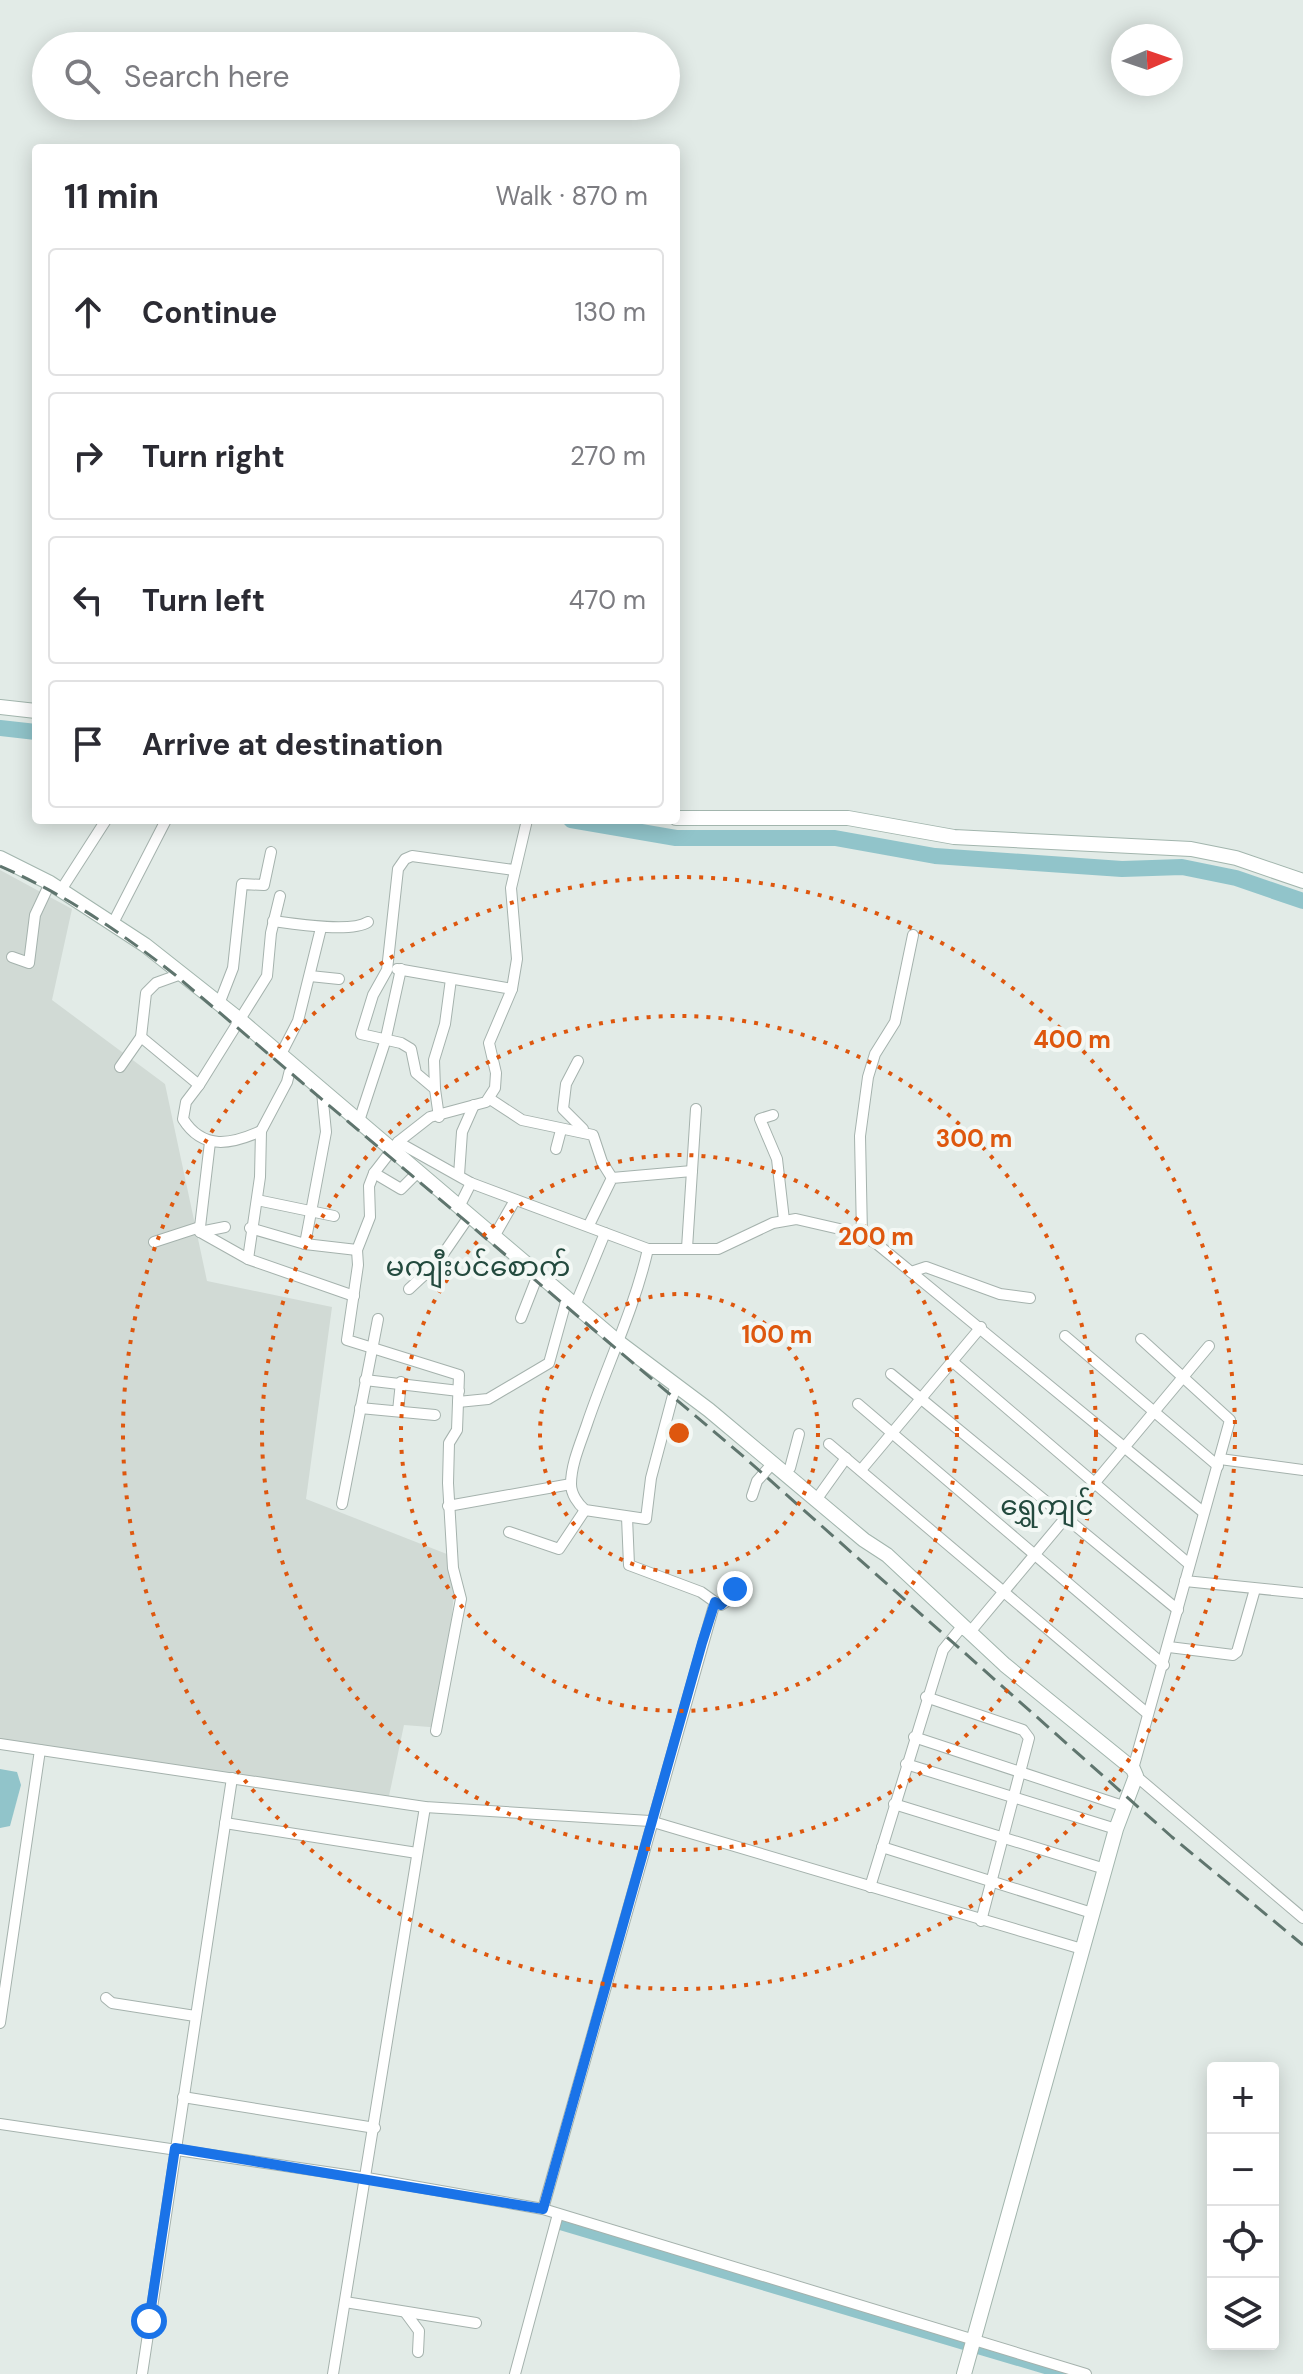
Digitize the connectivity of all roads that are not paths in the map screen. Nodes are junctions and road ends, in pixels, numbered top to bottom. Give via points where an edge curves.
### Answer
1 (0, 707) edge
2 (32, 711) edge
3 (680, 818) edge
4 (103, 824) edge
5 (164, 824) edge
6 (526, 824) edge
7 (271, 852) dead end
8 (0, 858) edge
9 (514, 870) junction
10 (1303, 881) edge
11 (55, 886) junction
12 (280, 896) dead end
13 (273, 921) junction
14 (368, 922) dead end
15 (113, 923) junction
16 (321, 928) junction
17 (913, 935) dead end
18 (12, 957) dead end
19 (401, 969) junction
20 (387, 970) junction
21 (181, 974) junction
22 (310, 976) junction
23 (339, 979) dead end
24 (451, 979) junction
25 (512, 989) junction
26 (219, 1004) junction
27 (240, 1020) junction
28 (141, 1037) junction
29 (385, 1042) junction
30 (285, 1061) junction
31 (578, 1061) dead end
32 (120, 1067) dead end
33 (199, 1085) junction
34 (435, 1089) junction
35 (322, 1092) junction
36 (490, 1099) junction
37 (474, 1105) junction
38 (696, 1109) dead end
39 (773, 1115) dead end
40 (439, 1117) junction
41 (359, 1121) junction
42 (561, 1130) junction
43 (261, 1131) junction
44 (584, 1131) junction
45 (210, 1142) junction
46 (395, 1146) junction
47 (556, 1149) dead end
48 (692, 1171) junction
49 (418, 1172) junction
50 (374, 1173) junction
51 (459, 1175) junction
52 (612, 1178) junction
53 (471, 1183) junction
54 (257, 1200) junction
55 (515, 1200) junction
56 (465, 1210) junction
57 (311, 1211) junction
58 (334, 1216) dead end
59 (784, 1220) junction
60 (589, 1225) junction
61 (225, 1227) dead end
62 (250, 1228) junction
63 (200, 1230) junction
64 (605, 1233) junction
65 (495, 1235) junction
66 (862, 1235) junction
67 (154, 1242) dead end
68 (305, 1244) junction
69 (687, 1248) junction
70 (648, 1249) junction
71 (357, 1250) junction
72 (248, 1259) junction
73 (539, 1272) junction
74 (911, 1272) junction
75 (409, 1289) dead end
76 (354, 1296) junction
77 (1030, 1298) dead end
78 (571, 1302) junction
79 (521, 1318) dead end
80 (378, 1319) dead end
81 (981, 1327) junction
82 (1065, 1336) dead end
83 (1141, 1339) dead end
84 (617, 1341) junction
85 (1209, 1346) dead end
86 (371, 1349) junction
87 (953, 1362) junction
88 (891, 1374) dead end
89 (1181, 1377) junction
90 (365, 1380) junction
91 (401, 1382) junction
92 (676, 1384) junction
93 (458, 1396) junction
94 (922, 1398) junction
95 (858, 1404) dead end
96 (360, 1408) junction
97 (398, 1411) junction
98 (1152, 1411) junction
99 (435, 1415) dead end
100 (893, 1433) junction
101 (799, 1434) dead end
102 (829, 1444) dead end
103 (1124, 1445) junction
104 (846, 1458) junction
105 (1219, 1462) junction
106 (778, 1468) junction
107 (861, 1470) junction
108 (1303, 1470) edge
109 (1092, 1482) junction
110 (571, 1484) junction
111 (752, 1496) dead end
112 (816, 1500) junction
113 (342, 1504) dead end
114 (448, 1506) junction
115 (585, 1510) junction
116 (1203, 1512) junction
117 (627, 1517) junction
118 (1064, 1518) junction
119 (509, 1532) dead end
120 (1034, 1554) junction
121 (1189, 1564) junction
122 (735, 1577) dead end
123 (1185, 1581) junction
124 (1255, 1589) junction
125 (1004, 1590) junction
126 (1303, 1593) edge
127 (715, 1602) junction
128 (1178, 1610) junction
129 (970, 1632) junction
130 (1169, 1647) junction
131 (1164, 1665) junction
132 (926, 1697) junction
133 (1148, 1714) junction
134 (436, 1731) dead end
135 (914, 1737) junction
136 (0, 1744) edge
137 (40, 1750) junction
138 (906, 1764) junction
139 (1021, 1772) junction
140 (1135, 1773) junction
141 (232, 1778) junction
142 (1014, 1797) junction
143 (894, 1804) junction
144 (1123, 1806) junction
145 (425, 1807) junction
146 (653, 1822) junction
147 (225, 1823) junction
148 (1116, 1829) junction
149 (1003, 1838) junction
150 (882, 1847) junction
151 (417, 1853) junction
152 (1105, 1869) junction
153 (992, 1879) junction
154 (870, 1887) junction
155 (1092, 1913) junction
156 (1303, 1918) edge
157 (981, 1921) junction
158 (1082, 1949) junction
159 (106, 1998) dead end
160 (195, 2016) junction
161 (0, 2023) edge
162 (183, 2097) junction
163 (0, 2124) edge
164 (375, 2128) junction
165 (175, 2148) junction
166 (367, 2178) junction
167 (543, 2209) junction
168 (558, 2214) junction
169 (345, 2302) junction
170 (405, 2312) junction
171 (476, 2323) dead end
172 (972, 2347) junction
173 (418, 2352) dead end
174 (142, 2374) edge
175 (333, 2374) edge
176 (515, 2374) edge
177 (964, 2374) edge
178 (1086, 2374) edge

1 - 2 street
3 - 10 street via 848,818 954,837 1191,849
4 - 11 street
5 - 15 street
6 - 9 street
7 - 26 street via 264,885 242,884 233,968
8 - 11 street
9 - 20 street via 405,859 398,869
9 - 25 street via 517,959
11 - 15 street
11 - 18 street via 35,915 29,963
12 - 13 street
13 - 16 street
13 - 27 street via 267,976
14 - 16 street
15 - 21 street
16 - 22 street
17 - 66 street via 895,1022 868,1077 860,1136
19 - 20 street
19 - 24 street
19 - 29 street
20 - 29 street via 361,1034
21 - 26 street
21 - 28 street via 156,983 146,993
22 - 23 street
22 - 30 street
24 - 25 street
24 - 34 street via 434,1060
25 - 36 street via 489,1043 496,1073
26 - 27 street
27 - 30 street
27 - 33 street
28 - 32 street
28 - 33 street
29 - 34 street via 411,1049 416,1073
29 - 41 street
30 - 35 street
30 - 43 street via 287,1082
31 - 44 street via 566,1084 563,1109
33 - 45 street via 186,1102 183,1119
34 - 40 street
35 - 41 street
35 - 57 street via 326,1132
36 - 37 street
36 - 42 street via 522,1120
37 - 40 street
37 - 51 street via 462,1132
38 - 48 street
39 - 59 street via 760,1119 777,1159
40 - 46 street via 430,1117
41 - 46 street
42 - 44 street
42 - 47 street
43 - 45 street via 231,1143
43 - 54 street
44 - 52 street via 593,1135
45 - 63 street
46 - 49 street
46 - 50 street
46 - 51 street
48 - 52 street
48 - 69 street
49 - 50 street via 401,1189
49 - 56 street
50 - 71 street via 370,1217
51 - 53 street
52 - 60 street
53 - 55 street
53 - 56 street
54 - 57 street
54 - 62 street
55 - 60 street
55 - 65 street
56 - 65 street
56 - 75 street via 437,1263
57 - 58 street
57 - 68 street
59 - 66 street
59 - 69 street via 718,1249
60 - 64 street
61 - 63 street
62 - 68 street
62 - 72 street
63 - 67 street
63 - 72 street
64 - 70 street
64 - 78 street
65 - 73 street
66 - 74 street
68 - 71 street
69 - 70 street
70 - 84 street
71 - 76 street
72 - 76 street
73 - 78 street
73 - 79 street
74 - 77 street via 926,1267 1000,1294
74 - 81 street
76 - 86 street via 348,1342
78 - 84 street
78 - 93 street via 549,1363 488,1399
80 - 86 street
81 - 87 street
81 - 103 street
82 - 98 street
83 - 89 street
84 - 92 street
84 - 110 street
85 - 89 street
86 - 90 street
86 - 93 street via 458,1374
87 - 94 street
87 - 109 street
88 - 94 street
89 - 98 street
89 - 105 street via 1230,1420
90 - 91 street
90 - 96 street
91 - 93 street
91 - 97 street
92 - 106 street
92 - 117 street via 651,1478 646,1519
93 - 114 street via 457,1430 449,1443
94 - 100 street
94 - 118 street
95 - 100 street
96 - 97 street
96 - 113 street
97 - 99 street
98 - 103 street
98 - 105 street
100 - 107 street
100 - 120 street
101 - 106 street via 790,1468
102 - 104 street
103 - 109 street
103 - 116 street
104 - 107 street
104 - 112 street
105 - 108 street
105 - 116 street
106 - 111 street via 757,1481
106 - 112 street
107 - 125 street
109 - 118 street
109 - 121 street
110 - 114 street
110 - 115 street
112 - 129 street via 887,1555
114 - 134 street via 461,1599
115 - 117 street
115 - 119 street via 559,1549
116 - 121 street
117 - 127 street via 629,1565
118 - 120 street
118 - 128 street
120 - 125 street
120 - 131 street
121 - 123 street
122 - 127 street via 730,1599 721,1605
123 - 124 street
123 - 128 street
124 - 126 street
124 - 130 street via 1233,1655
125 - 129 street
125 - 133 street
127 - 146 street
128 - 130 street
129 - 132 street via 960,1629 943,1650
129 - 140 street
130 - 131 street
131 - 133 street
132 - 135 street
132 - 139 street via 1023,1730 1029,1745
133 - 140 street
135 - 138 street
135 - 139 street
136 - 137 street
137 - 141 street
137 - 161 street
138 - 142 street
138 - 143 street
139 - 142 street
139 - 144 street
140 - 144 street
140 - 156 street
141 - 145 street
141 - 147 street
142 - 148 street
142 - 149 street
143 - 149 street
143 - 150 street
144 - 148 street
145 - 146 street
145 - 151 street
146 - 154 street
146 - 167 street
147 - 151 street
147 - 160 street
148 - 152 street
149 - 152 street
149 - 153 street
150 - 153 street
150 - 154 street
151 - 164 street
152 - 155 street
153 - 155 street
153 - 157 street
154 - 157 street
155 - 158 street
157 - 158 street
158 - 172 street
159 - 160 street
160 - 162 street
162 - 164 street
162 - 165 street
163 - 165 street
164 - 166 street
165 - 166 street
165 - 174 street
166 - 167 street
166 - 169 street
167 - 168 street
168 - 172 street
168 - 176 street
169 - 170 street
169 - 175 street
170 - 171 street
170 - 173 street via 419,2331
172 - 177 street
172 - 178 street

